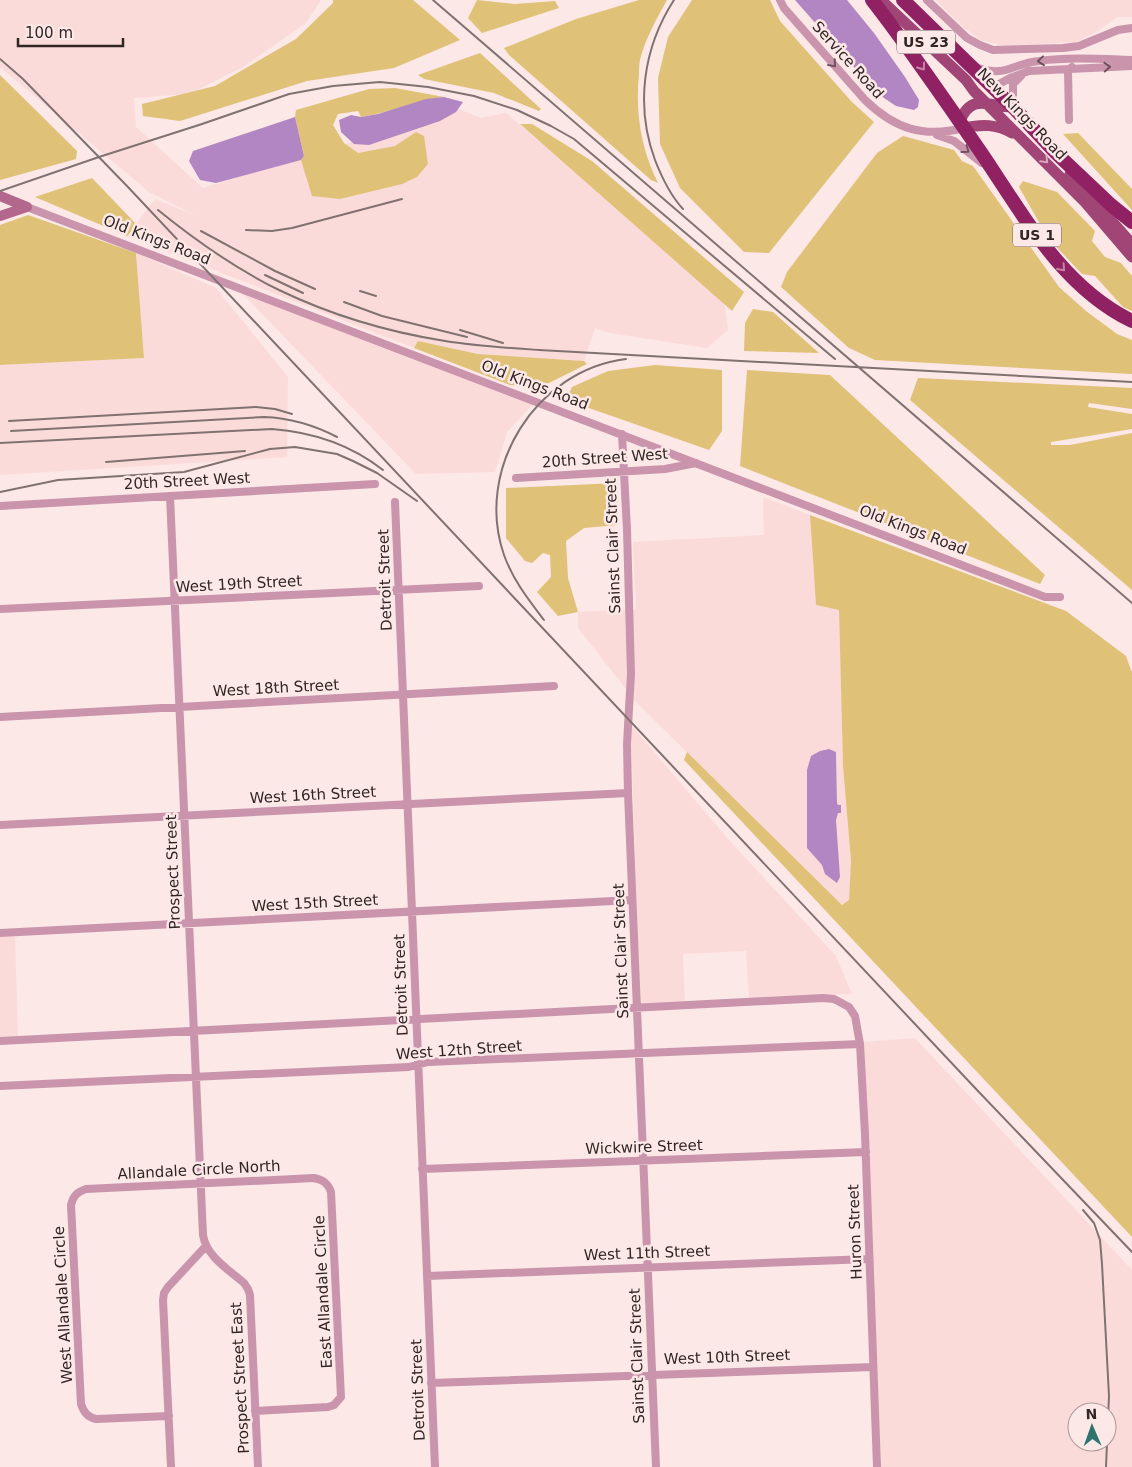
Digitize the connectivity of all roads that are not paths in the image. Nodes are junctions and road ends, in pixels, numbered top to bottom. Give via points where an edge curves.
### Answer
1 (780, 0) edge
2 (872, 0) edge
3 (882, 0) edge
4 (903, 0) edge
5 (929, 2) edge
6 (1132, 28) edge
7 (1090, 59) junction
8 (1132, 60) edge
9 (969, 65) junction
10 (1132, 66) edge
11 (1068, 70) junction
12 (1029, 71) junction
13 (966, 80) junction
14 (992, 88) junction
15 (985, 102) junction
16 (1013, 107) junction
17 (1070, 120) dead end
18 (962, 124) junction
19 (923, 131) junction
20 (1021, 137) junction
21 (1056, 153) junction
22 (1001, 182) junction
23 (0, 196) edge
24 (27, 207) junction
25 (0, 216) edge
26 (1132, 222) edge
27 (1132, 244) edge
28 (1132, 257) edge
29 (1132, 321) edge
30 (622, 434) junction
31 (696, 463) junction
32 (624, 472) junction
33 (516, 478) dead end
34 (375, 484) dead end
35 (170, 496) junction
36 (395, 502) dead end
37 (0, 506) edge
38 (479, 586) dead end
39 (399, 589) junction
40 (1060, 597) dead end
41 (174, 601) junction
42 (0, 609) edge
43 (554, 686) dead end
44 (403, 695) junction
45 (180, 707) junction
46 (0, 717) edge
47 (628, 793) junction
48 (408, 803) junction
49 (184, 816) junction
50 (0, 825) edge
51 (632, 900) junction
52 (411, 911) junction
53 (189, 924) junction
54 (0, 933) edge
55 (636, 1007) junction
56 (416, 1019) junction
57 (193, 1031) junction
58 (0, 1041) edge
59 (860, 1044) junction
60 (639, 1053) junction
61 (418, 1066) junction
62 (195, 1078) junction
63 (0, 1086) edge
64 (866, 1152) junction
65 (643, 1161) junction
66 (422, 1169) junction
67 (325, 1182) joint
68 (201, 1184) junction
69 (75, 1195) joint
70 (206, 1246) junction
71 (869, 1259) junction
72 (648, 1267) junction
73 (427, 1276) junction
74 (873, 1367) junction
75 (652, 1374) junction
76 (431, 1383) junction
77 (256, 1411) junction
78 (169, 1416) junction
79 (171, 1467) edge
80 (258, 1467) edge
81 (435, 1467) edge
82 (656, 1467) edge
83 (877, 1467) edge

1 -> 19 street, Service Road via 878,113 893,123
2 -> 18 highway, US 1
3 - 13 main road, New Kings Road / US 23
4 - 9 highway, New Kings Road
5 - 6 street via 967,38 994,50 1079,46 1118,30
7 - 8 street
7 -> 9 street via 1038,61 995,72
7 - 11 street
9 - 14 highway, New Kings Road
11 -> 10 street
11 - 12 street
11 - 17 street
12 - 14 street
12 - 16 street via 1013,84
13 - 14 main road
13 - 15 main road, New Kings Road / US 23
14 - 16 highway, New Kings Road
15 - 16 main road
15 - 18 main road via 967,109 962,115
15 - 20 main road, New Kings Road / US 23
16 - 21 highway, New Kings Road
18 - 19 street, Service Road via 947,132
18 - 20 main road via 996,126
18 - 22 highway, US 1
19 -> 22 street via 954,141
20 -> 28 main road, New Kings Road / US 23 via 1084,201
21 - 26 highway
21 - 27 main road, New Kings Road via 1061,164
22 -> 29 highway, US 1 via 1059,264 1099,302
23 - 24 street, Old Kings Road
24 - 25 street
24 - 30 street, Old Kings Road
30 - 31 street, Old Kings Road
30 - 32 street, Sainst Clair Street
31 - 32 street, 20th Street West
31 - 40 street, Old Kings Road via 1044,597
32 - 33 street, 20th Street West
32 - 47 street, Sainst Clair Street via 631,674
34 - 35 street, 20th Street West
35 - 37 street, 20th Street West
35 - 41 street, Prospect Street
36 - 39 street, Detroit Street
38 - 39 street, West 19th Street
39 - 41 street, West 19th Street
39 - 44 street, Detroit Street
41 - 42 street, West 19th Street
41 - 45 street, Prospect Street
43 - 44 street, West 18th Street
44 - 45 street, West 18th Street
44 - 48 street, Detroit Street
45 - 46 street, West 18th Street
45 - 49 street, Prospect Street
47 - 48 street, West 16th Street
47 - 51 street, Sainst Clair Street
48 - 49 street, West 16th Street
48 - 52 street, Detroit Street
49 - 50 street, West 16th Street
49 - 53 street, Prospect Street
51 - 52 street, West 15th Street
51 - 55 street, Sainst Clair Street
52 - 53 street, West 15th Street
52 - 56 street, Detroit Street
53 - 54 street, West 15th Street
53 - 57 street, Prospect Street
55 - 56 street
55 - 59 street, Huron Street via 826,998 849,1007 855,1016
55 - 60 street, Sainst Clair Street
56 - 57 street
56 - 61 street, Detroit Street
57 - 58 street
57 - 62 street, Prospect Street
59 - 60 street, West 12th Street
59 - 64 street, Huron Street
60 - 61 street, West 12th Street via 428,1062
60 - 65 street, Sainst Clair Street
61 - 62 street, West 12th Street
61 - 66 street, Detroit Street
62 - 63 street, West 12th Street
62 - 68 street, Prospect Street
64 - 65 street, Wickwire Street
64 - 71 street, Huron Street
65 - 66 street, Wickwire Street
65 - 72 street, Sainst Clair Street
66 - 73 street, Detroit Street
67 - 68 street, Allandale Circle North via 314,1178
67 - 77 street, East Allandale Circle via 331,1192 340,1397 328,1407
68 - 69 street, Allandale Circle North via 86,1189
68 - 70 street, Prospect Street
69 - 78 street, West Allandale Circle via 71,1205 81,1404 86,1414 96,1419
70 - 77 street, Prospect Street East via 248,1289 250,1295
70 - 78 street via 164,1293
71 - 72 street, West 11th Street
71 - 74 street, Huron Street
72 - 73 street, West 11th Street
72 - 75 street, Sainst Clair Street
73 - 76 street, Detroit Street
74 - 75 street, West 10th Street
74 - 83 street, Huron Street
75 - 76 street, West 10th Street
75 - 82 street, Sainst Clair Street
76 - 81 street, Detroit Street
77 - 80 street, Prospect Street East
78 - 79 street

